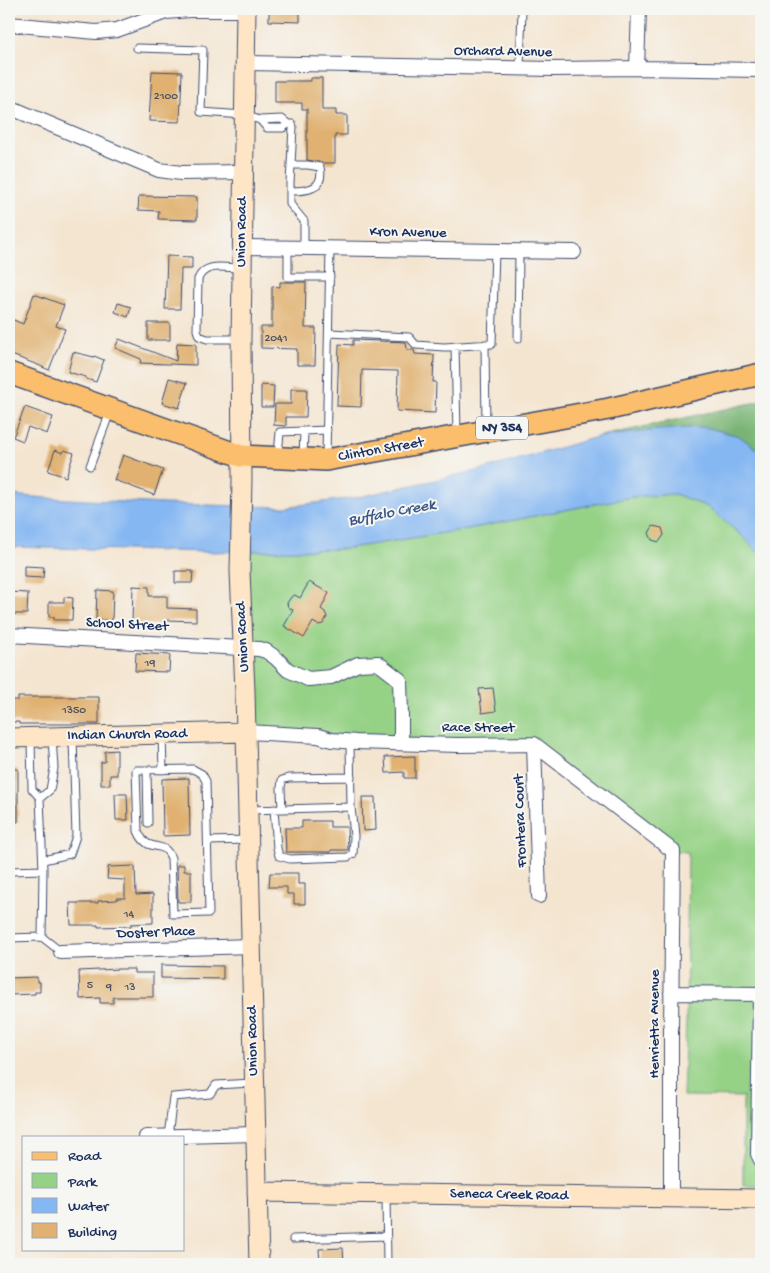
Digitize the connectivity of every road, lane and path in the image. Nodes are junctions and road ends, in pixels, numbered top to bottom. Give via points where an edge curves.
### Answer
1 (246, 9) edge
2 (522, 9) edge
3 (639, 9) edge
4 (9, 24) edge
5 (137, 48) dead end
6 (245, 63) junction
7 (520, 68) junction
8 (637, 68) junction
9 (761, 70) edge
10 (9, 107) edge
11 (252, 118) junction
12 (290, 165) junction
13 (243, 172) junction
14 (290, 191) junction
15 (242, 247) junction
16 (288, 247) junction
17 (304, 248) junction
18 (330, 248) junction
19 (495, 251) junction
20 (519, 251) junction
21 (574, 252) dead end
22 (242, 268) junction
23 (330, 277) junction
24 (329, 333) junction
25 (241, 339) junction
26 (518, 339) dead end
27 (488, 344) junction
28 (455, 346) junction
29 (9, 373) edge
30 (761, 374) edge
31 (111, 410) junction
32 (327, 430) junction
33 (304, 431) junction
34 (486, 431) junction
35 (457, 436) junction
36 (241, 456) junction
37 (278, 458) junction
38 (303, 459) junction
39 (326, 460) junction
40 (90, 466) dead end
41 (9, 635) edge
42 (244, 648) junction
43 (246, 732) junction
44 (162, 734) junction
45 (52, 736) junction
46 (73, 736) junction
47 (31, 737) junction
48 (9, 738) edge
49 (350, 742) junction
50 (401, 743) junction
51 (534, 744) junction
52 (147, 770) junction
53 (163, 770) junction
54 (351, 777) junction
55 (40, 798) junction
56 (351, 807) junction
57 (274, 809) junction
58 (282, 809) junction
59 (248, 810) junction
60 (148, 823) dead end
61 (249, 840) junction
62 (208, 841) junction
63 (673, 851) joint
64 (43, 860) junction
65 (43, 870) junction
66 (9, 871) edge
67 (539, 896) dead end
68 (42, 937) junction
69 (9, 938) edge
70 (251, 946) junction
71 (61, 952) joint
72 (671, 992) junction
73 (761, 994) edge
74 (760, 1079) edge
75 (254, 1082) junction
76 (255, 1134) junction
77 (168, 1136) edge
78 (761, 1160) edge
79 (257, 1192) junction
80 (386, 1194) junction
81 (671, 1198) junction
82 (761, 1198) edge
83 (386, 1236) junction
84 (293, 1239) dead end
85 (258, 1264) edge
86 (387, 1264) edge

1 - 4 street via 166,12 117,30 96,32
1 - 6 main road, Union Road
2 - 7 lane
3 - 8 street
5 - 11 lane via 203,50 201,112
6 - 7 street, Orchard Avenue
6 - 11 main road, Union Road
7 - 8 street, Orchard Avenue
8 - 9 street, Orchard Avenue
10 - 13 street via 159,170
11 - 12 lane via 282,119 292,124
11 - 13 main road, Union Road
12 - 14 lane
12 - 14 lane via 320,167 321,172 314,187
13 - 15 main road, Union Road
14 - 17 lane via 290,204 304,221
15 - 16 street, Kron Avenue
15 - 22 main road, Union Road
16 - 17 street, Kron Avenue
16 - 23 lane via 288,277
17 - 18 street, Kron Avenue
18 - 19 street, Kron Avenue
18 - 23 lane
19 - 20 street, Kron Avenue
19 - 27 lane
20 - 21 street, Kron Avenue
20 - 26 lane
22 - 25 main road, Union Road
22 - 25 lane via 208,268 200,273 197,330 199,336 207,339
23 - 24 lane
24 - 28 lane via 409,337 416,345
24 - 32 lane
25 - 36 main road, Union Road
27 - 28 lane
27 - 34 lane
28 - 35 lane
29 - 31 main road, Clinton Street / NY 354
30 - 34 main road, Clinton Street / NY 354 via 609,409
31 - 36 main road, Clinton Street / NY 354
31 - 40 lane
32 - 33 lane
32 - 39 lane
33 - 37 lane via 280,432
33 - 38 lane
34 - 35 main road, Clinton Street / NY 354
35 - 39 main road, Clinton Street / NY 354
36 - 37 main road, Clinton Street / NY 354
36 - 42 main road, Union Road via 240,572
37 - 38 main road, Clinton Street / NY 354
38 - 39 main road, Clinton Street / NY 354
41 - 42 street, School Street
42 - 43 main road, Union Road
42 - 50 street, School Street via 266,651 288,670 308,680 331,677 358,664 378,663 400,680
43 - 44 main road, Indian Church Road
43 - 49 street, Race Street via 318,736
43 - 59 main road, Union Road
44 - 46 main road, Indian Church Road
44 - 53 lane
45 - 46 main road, Indian Church Road
45 - 47 main road, Indian Church Road
45 - 55 lane via 54,768 50,790
46 - 64 lane via 76,836 70,854
47 - 48 main road, Indian Church Road
47 - 55 lane via 32,789
49 - 50 street, Race Street
49 - 54 lane
50 - 51 street, Race Street
51 - 63 street, Race Street
51 - 67 street, Frontera Court
52 - 53 lane
52 - 60 lane
52 - 62 lane via 136,770 138,831 148,843 163,848 171,858 173,914 210,913
53 - 62 lane via 193,769 202,774 206,781
54 - 56 lane
54 - 58 lane via 282,780
55 - 64 lane
56 - 57 lane via 353,854 348,857 290,860 279,856 276,848
56 - 58 lane
57 - 58 lane
57 - 59 lane
59 - 61 main road, Union Road
61 - 62 lane
61 - 70 main road, Union Road
63 - 72 street, Henrietta Avenue
64 - 65 lane
65 - 66 lane
65 - 68 lane
68 - 69 lane
68 - 71 lane
70 - 71 street, Doster Place
70 - 75 main road, Union Road
72 - 73 street
72 - 81 street, Henrietta Avenue
73 - 74 street
74 - 78 street via 758,1154
75 - 76 main road, Union Road
75 - 77 lane via 216,1085 210,1094 172,1097
76 - 77 street
76 - 79 main road, Union Road
79 - 80 main road, Seneca Creek Road
79 - 85 main road, Union Road
80 - 81 main road, Seneca Creek Road
80 - 83 lane
81 - 82 main road, Seneca Creek Road
83 - 84 lane
83 - 86 lane

